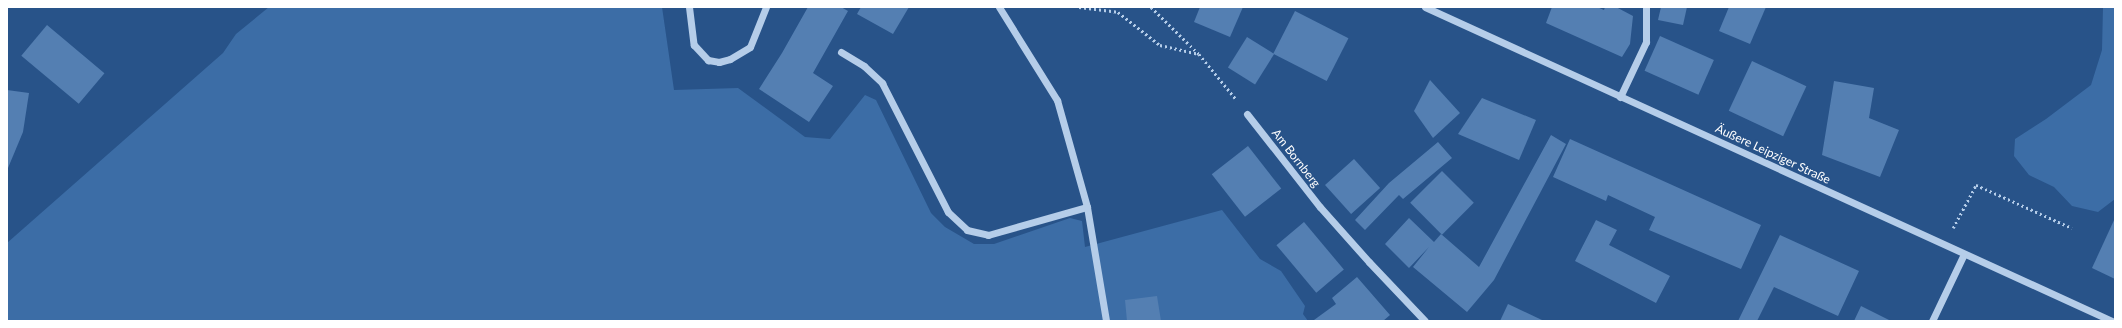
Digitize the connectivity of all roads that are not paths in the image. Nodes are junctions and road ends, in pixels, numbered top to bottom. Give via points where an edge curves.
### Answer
1 (689, 7) edge
2 (766, 7) edge
3 (999, 7) edge
4 (1425, 7) edge
5 (1646, 7) edge
6 (841, 52) dead end
7 (1620, 97) junction
8 (1247, 114) road end
9 (1087, 206) junction
10 (1964, 254) junction
11 (1106, 321) edge
12 (1425, 321) edge
13 (1932, 321) edge
14 (2112, 321) edge

1 - 2 street via 694,46 708,60 719,62 730,59 750,47
3 - 9 street via 1057,100
4 - 7 street, Äußere Leipziger Straße
5 - 7 street via 1646,42
6 - 9 street via 864,66 882,83 948,212 967,230 988,235
7 - 10 street, Äußere Leipziger Straße
8 - 12 street, Am Bornberg via 1320,207
9 - 11 street
10 - 13 street
10 - 14 street, Äußere Leipziger Straße

